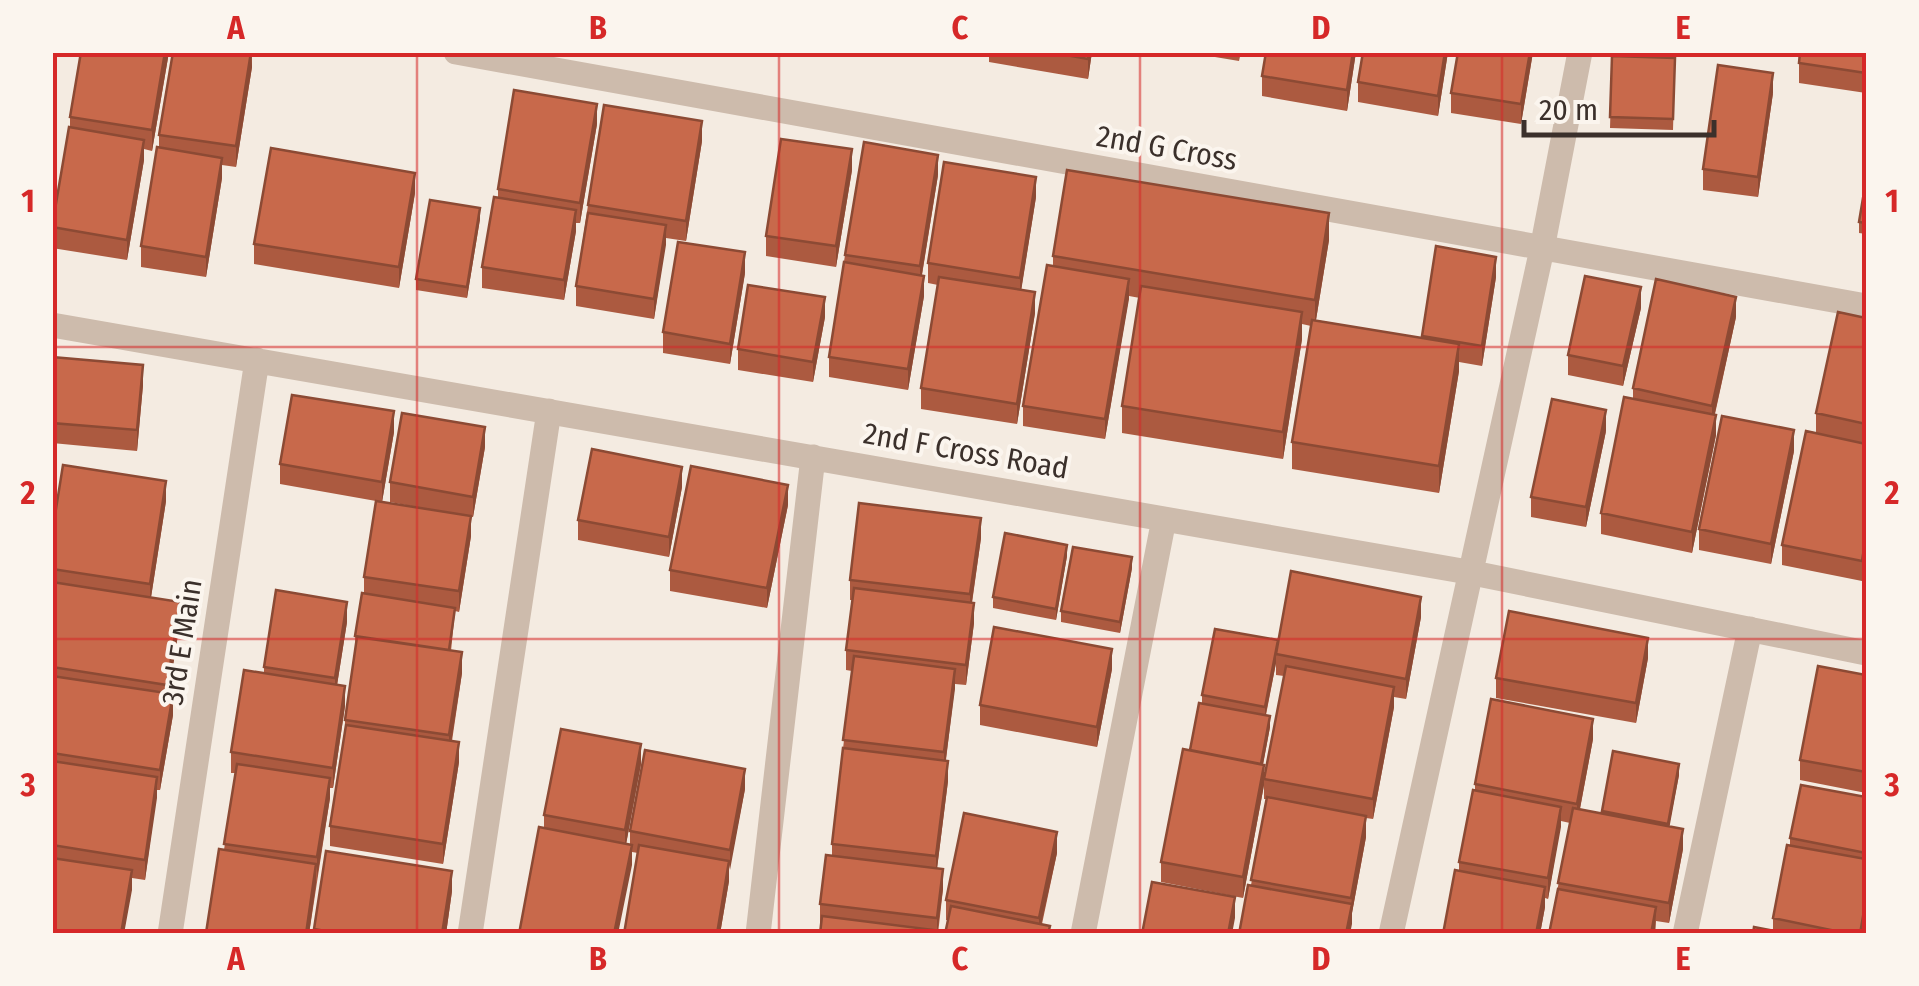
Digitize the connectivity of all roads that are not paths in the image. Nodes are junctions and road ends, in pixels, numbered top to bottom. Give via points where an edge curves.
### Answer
1 (456, 52) edge
2 (1580, 52) edge
3 (1542, 249) junction
4 (1866, 306) edge
5 (52, 324) edge
6 (258, 360) junction
7 (549, 411) junction
8 (814, 457) junction
9 (1164, 519) junction
10 (1468, 572) junction
11 (1750, 630) junction
12 (1866, 653) edge
13 (170, 934) edge
14 (470, 934) edge
15 (758, 934) edge
16 (1082, 934) edge
17 (1391, 934) edge
18 (1685, 934) edge

1 - 3 street, 2nd G Cross
2 - 3 street
3 - 4 street, 2nd G Cross
3 - 10 street
5 - 6 street, 2nd F Cross Road
6 - 7 street, 2nd F Cross Road
6 - 13 street, 3rd E Main
7 - 8 street, 2nd F Cross Road
7 - 14 street
8 - 9 street, 2nd F Cross Road
8 - 15 street
9 - 10 street, 2nd F Cross Road
9 - 16 street
10 - 11 street, 2nd F Cross Road
10 - 17 street
11 - 12 street, 2nd F Cross Road
11 - 18 street

